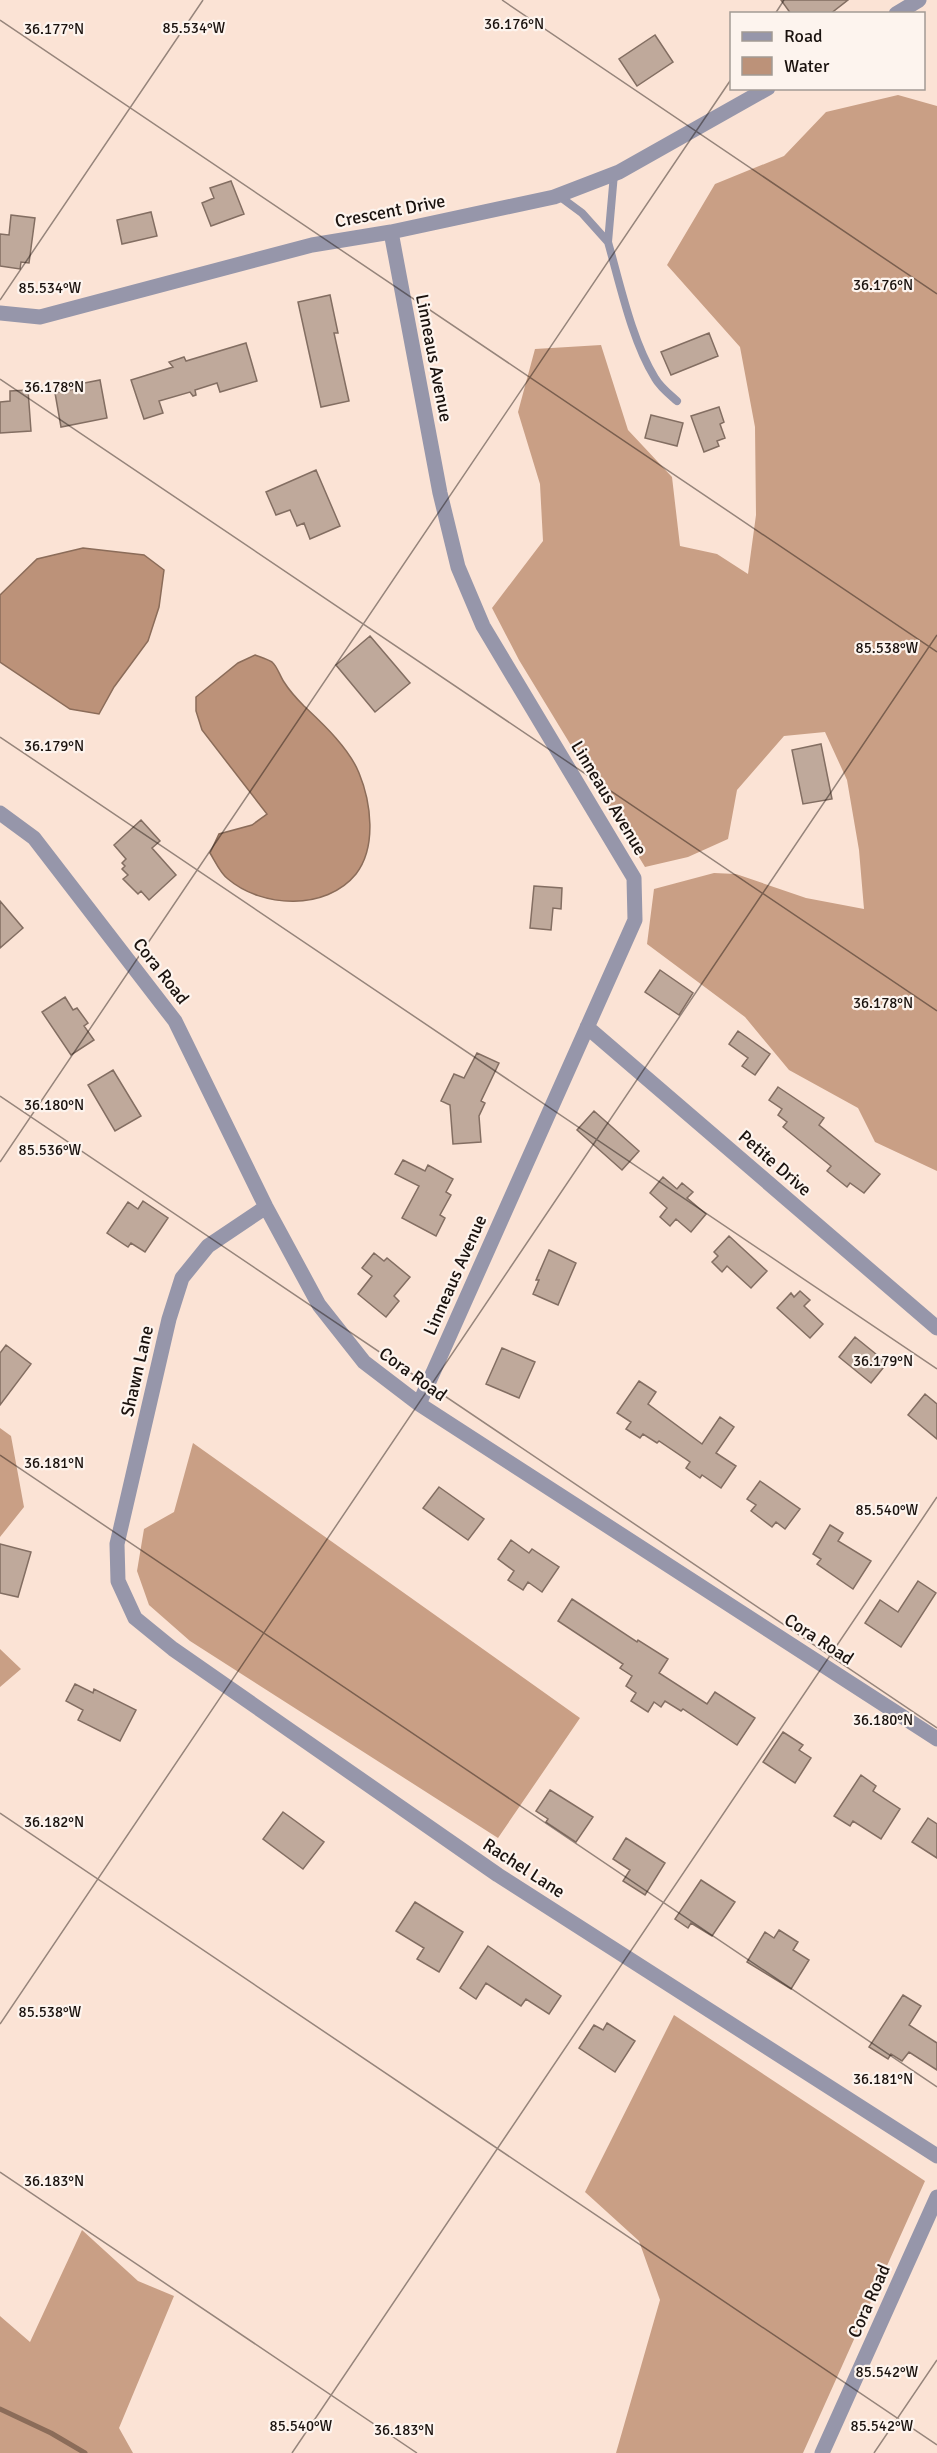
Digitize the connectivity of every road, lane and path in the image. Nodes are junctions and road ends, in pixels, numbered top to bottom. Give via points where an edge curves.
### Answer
1 (919, 0) edge
2 (899, 12) edge
3 (765, 90) edge
4 (614, 174) junction
5 (558, 195) junction
6 (391, 232) junction
7 (608, 243) junction
8 (0, 313) edge
9 (677, 401) dead end
10 (0, 813) edge
11 (587, 1027) junction
12 (266, 1207) junction
13 (937, 1328) edge
14 (419, 1404) junction
15 (118, 1581) joint
16 (937, 1739) edge
17 (937, 2156) edge
18 (937, 2197) edge
19 (822, 2453) edge

1 - 2 street
3 - 4 street, Crescent Drive
4 - 5 street, Crescent Drive
4 - 7 lane
5 - 6 street, Crescent Drive
5 - 7 lane via 582,213
6 - 8 street, Crescent Drive via 312,245 40,316
6 - 11 street, Linneaus Avenue via 440,494 458,567 483,626 634,878 635,920
7 - 9 lane via 649,366 660,386
10 - 12 street, Cora Road via 34,838 175,1021
11 - 13 street, Petite Drive
11 - 14 street, Linneaus Avenue
12 - 14 street, Cora Road via 319,1305 364,1362
12 - 15 street, Shawn Lane via 208,1246 182,1278 117,1544
14 - 16 street, Cora Road
15 - 17 street, Rachel Lane via 135,1618 173,1649 498,1875
18 - 19 street, Cora Road

